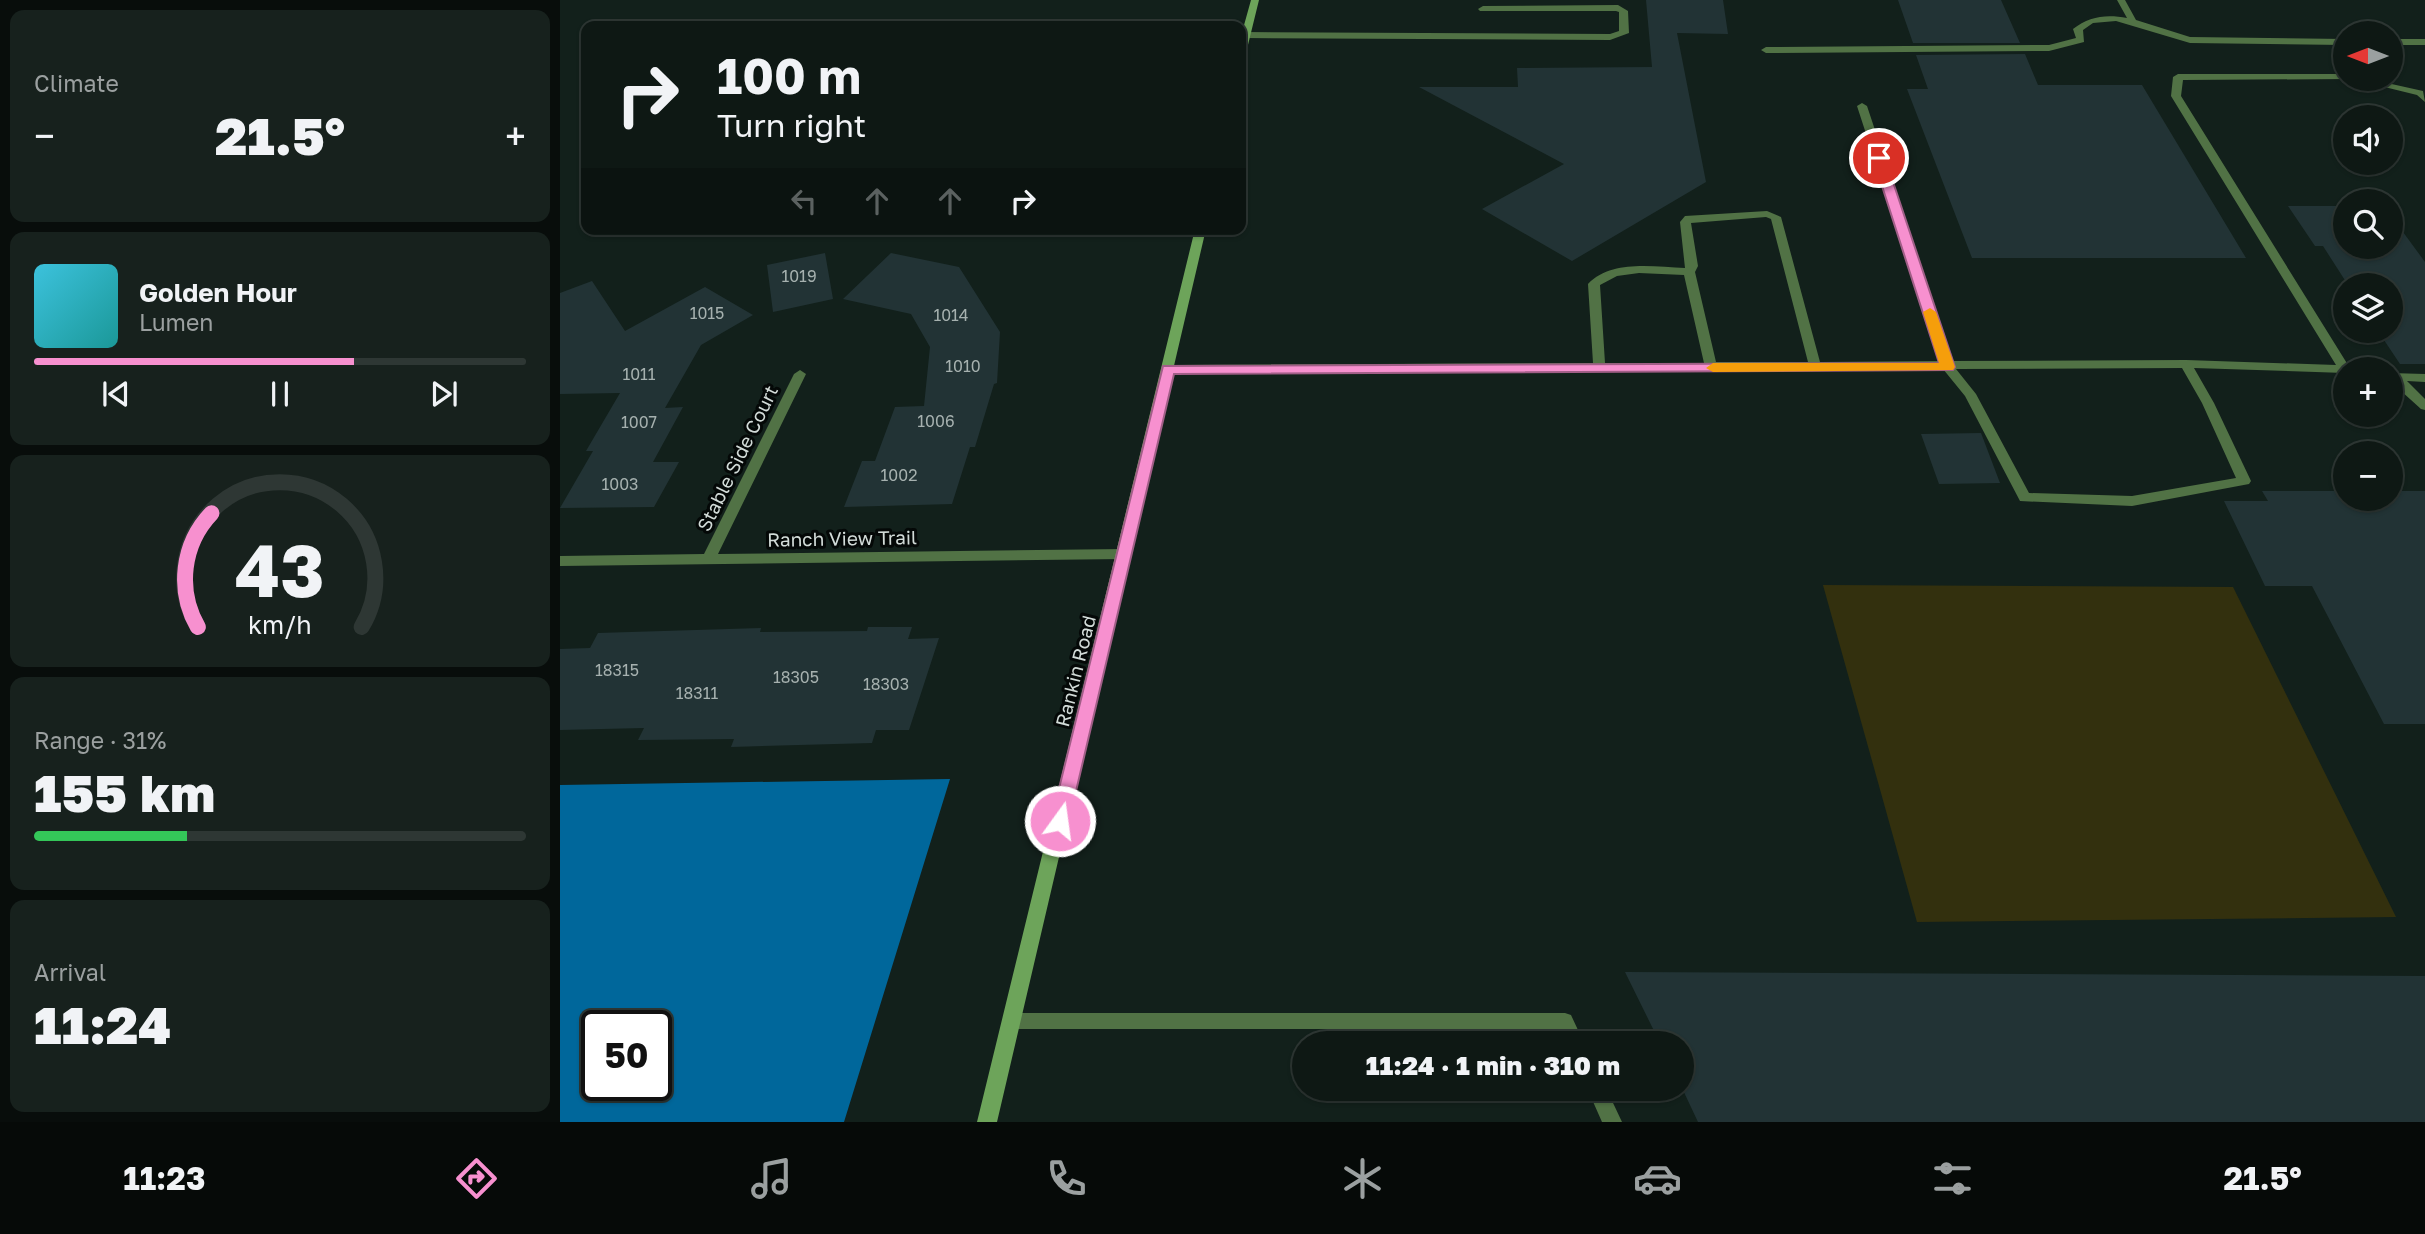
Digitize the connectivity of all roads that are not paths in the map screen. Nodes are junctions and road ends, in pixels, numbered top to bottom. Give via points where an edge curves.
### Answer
1 (1255, 0) edge
2 (2121, 0) edge
3 (1483, 4) edge
4 (2132, 19) junction
5 (1246, 32) edge
6 (1246, 35) edge
7 (1483, 36) junction
8 (2333, 42) edge
9 (2403, 42) edge
10 (2425, 42) edge
11 (1766, 50) dead end
12 (2333, 78) edge
13 (2403, 89) edge
14 (2425, 99) edge
15 (1862, 106) dead end
16 (1200, 235) edge
17 (1689, 272) junction
18 (2341, 357) edge
19 (2186, 364) junction
20 (1815, 367) junction
21 (1948, 367) junction
22 (1599, 368) junction
23 (1711, 368) junction
24 (2333, 368) edge
25 (1168, 369) junction
26 (800, 374) dead end
27 (2403, 378) edge
28 (2425, 378) edge
29 (2403, 387) edge
30 (2425, 406) edge
31 (1125, 554) junction
32 (709, 559) junction
33 (560, 561) edge
34 (1011, 1021) junction
35 (1569, 1031) edge
36 (1602, 1101) edge
37 (987, 1122) edge
38 (1612, 1122) edge

1 - 5 main road
2 - 4 street
3 - 7 street
3 - 7 street via 1607,6 1623,11 1624,33 1610,37
4 - 8 street via 2143,27 2186,39
4 - 11 street via 2085,24 2078,29 2081,40 2049,48
6 - 7 street
9 - 10 street
12 - 18 street via 2178,77 2176,96
13 - 14 street
15 - 21 street
16 - 25 main road, Rankin Road
17 - 20 street via 1685,222 1689,218 1776,217
17 - 22 street via 1616,271 1601,276 1594,284
17 - 23 street
19 - 21 street
19 - 21 street via 2244,481 2132,501 2025,498 1970,394
19 - 24 street
20 - 21 street
20 - 23 street
22 - 23 street
22 - 25 street
25 - 31 main road, Rankin Road
26 - 32 street, Stable Side Court
27 - 28 street
29 - 30 street
31 - 32 street, Ranch View Trail
31 - 34 main road, Rankin Road
32 - 33 street, Ranch View Trail
34 - 35 street via 1564,1021
34 - 37 main road, Rankin Road
36 - 38 street

